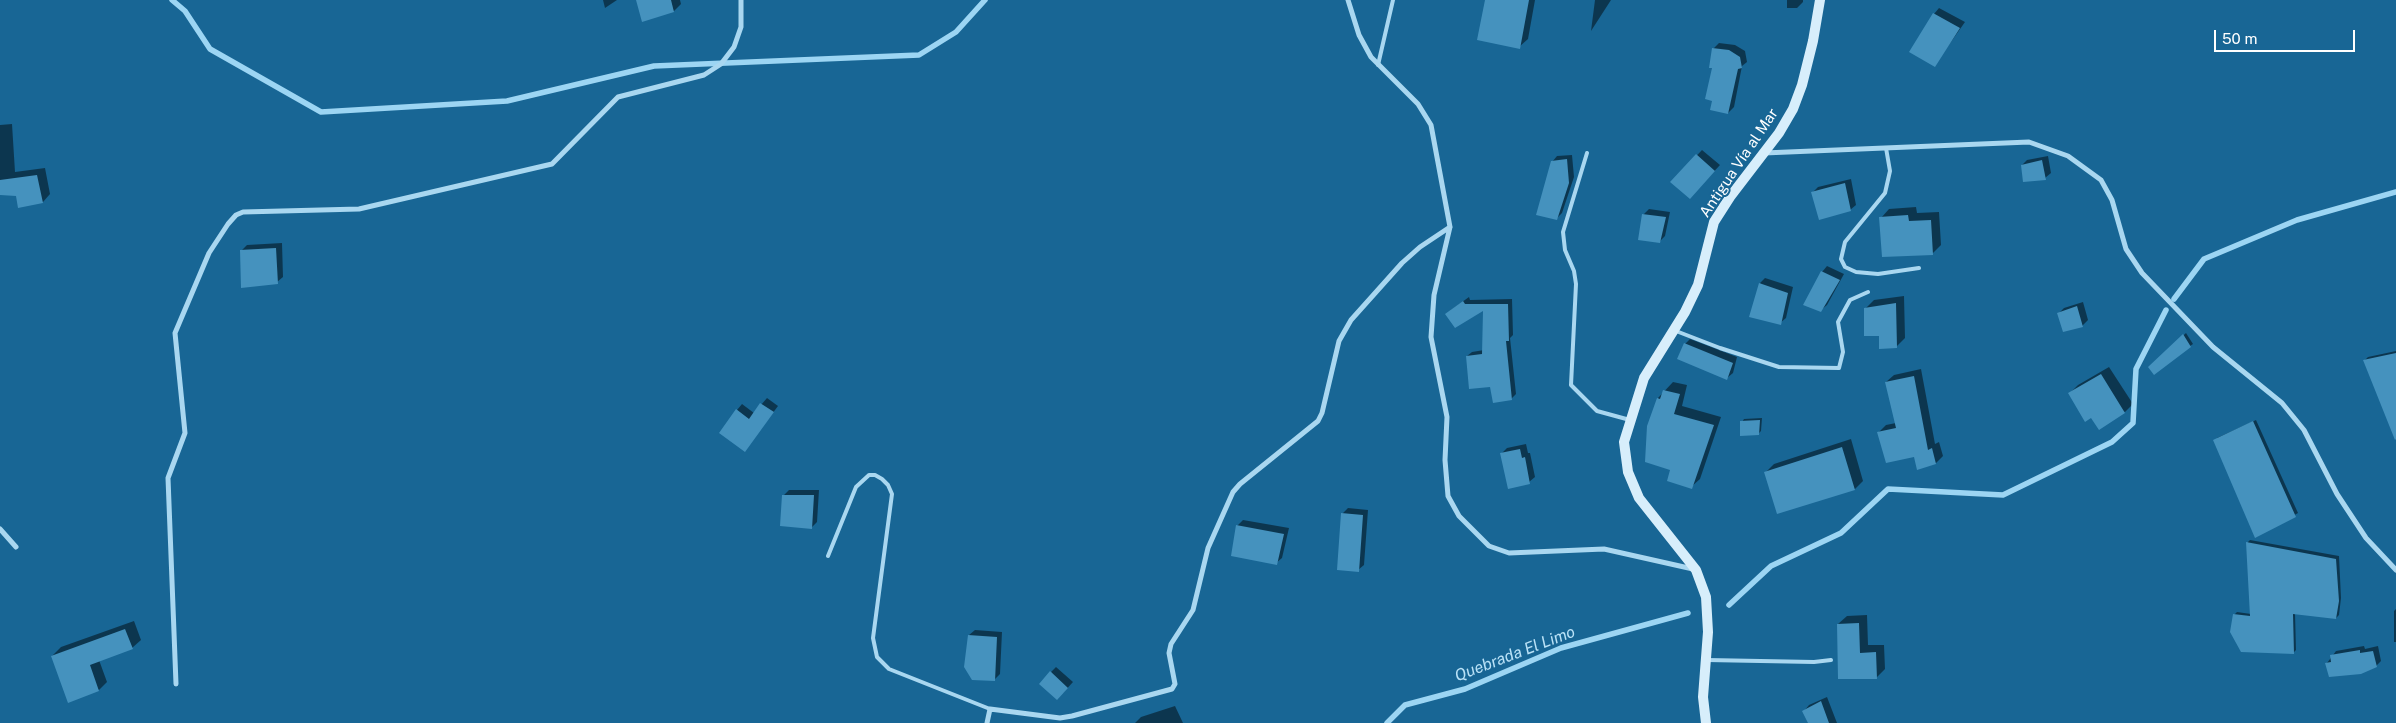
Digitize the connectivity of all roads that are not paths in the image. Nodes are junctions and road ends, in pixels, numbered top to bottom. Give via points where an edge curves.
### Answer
1 (740, 0) edge
2 (1348, 0) edge
3 (1393, 0) edge
4 (1820, 0) edge
5 (1378, 64) junction
6 (1886, 148) junction
7 (1586, 153) dead end
8 (1763, 153) junction
9 (1450, 227) junction
10 (1919, 268) dead end
11 (1868, 292) dead end
12 (1674, 330) junction
13 (1630, 420) junction
14 (0, 529) edge
15 (16, 547) dead end
16 (828, 556) dead end
17 (1696, 570) junction
18 (2396, 570) edge
19 (1707, 660) junction
20 (1831, 660) dead end
21 (176, 684) dead end
22 (990, 709) junction
23 (987, 723) edge
24 (1706, 723) edge

1 - 21 street via 742,27 734,47 721,64 704,75 618,97 552,164 359,209 243,212 228,224 209,253 175,333 185,432 168,478
2 - 5 street via 1359,35 1370,57
3 - 5 lane
4 - 8 main road, Antigua Vía al Mar via 1814,41 1802,85 1793,108
5 - 9 street via 1418,104 1431,125
6 - 8 street
6 - 10 lane via 1890,172 1885,193 1845,242 1841,259 1845,267 1856,272 1878,274
6 - 18 street via 2029,142 2068,156 2101,180 2112,200 2126,249 2142,273 2213,348 2282,403 2304,430 2337,494 2366,538
7 - 13 lane via 1563,232 1576,284 1571,385 1597,410
8 - 12 main road, Antigua Vía al Mar via 1714,222 1698,284
9 - 17 street via 1434,295 1431,337 1446,417 1448,496 1459,516 1489,546 1509,553 1604,549
9 - 22 street via 1402,263 1351,320 1339,340 1318,421 1233,492 1208,548 1193,610 1169,648 1172,689 1060,718
11 - 12 lane via 1850,300 1838,322 1843,352 1838,368 1779,367
12 - 13 main road, Antigua Vía al Mar via 1644,378
13 - 17 main road, Antigua Vía al Mar via 1624,442 1628,472 1639,498
14 - 15 street
16 - 22 lane via 856,487 869,475 882,479 892,494 872,638 877,657 889,669
17 - 19 main road, Antigua Vía al Mar via 1706,597
19 - 20 lane
19 - 24 main road, Antigua Vía al Mar via 1703,697
22 - 23 street

